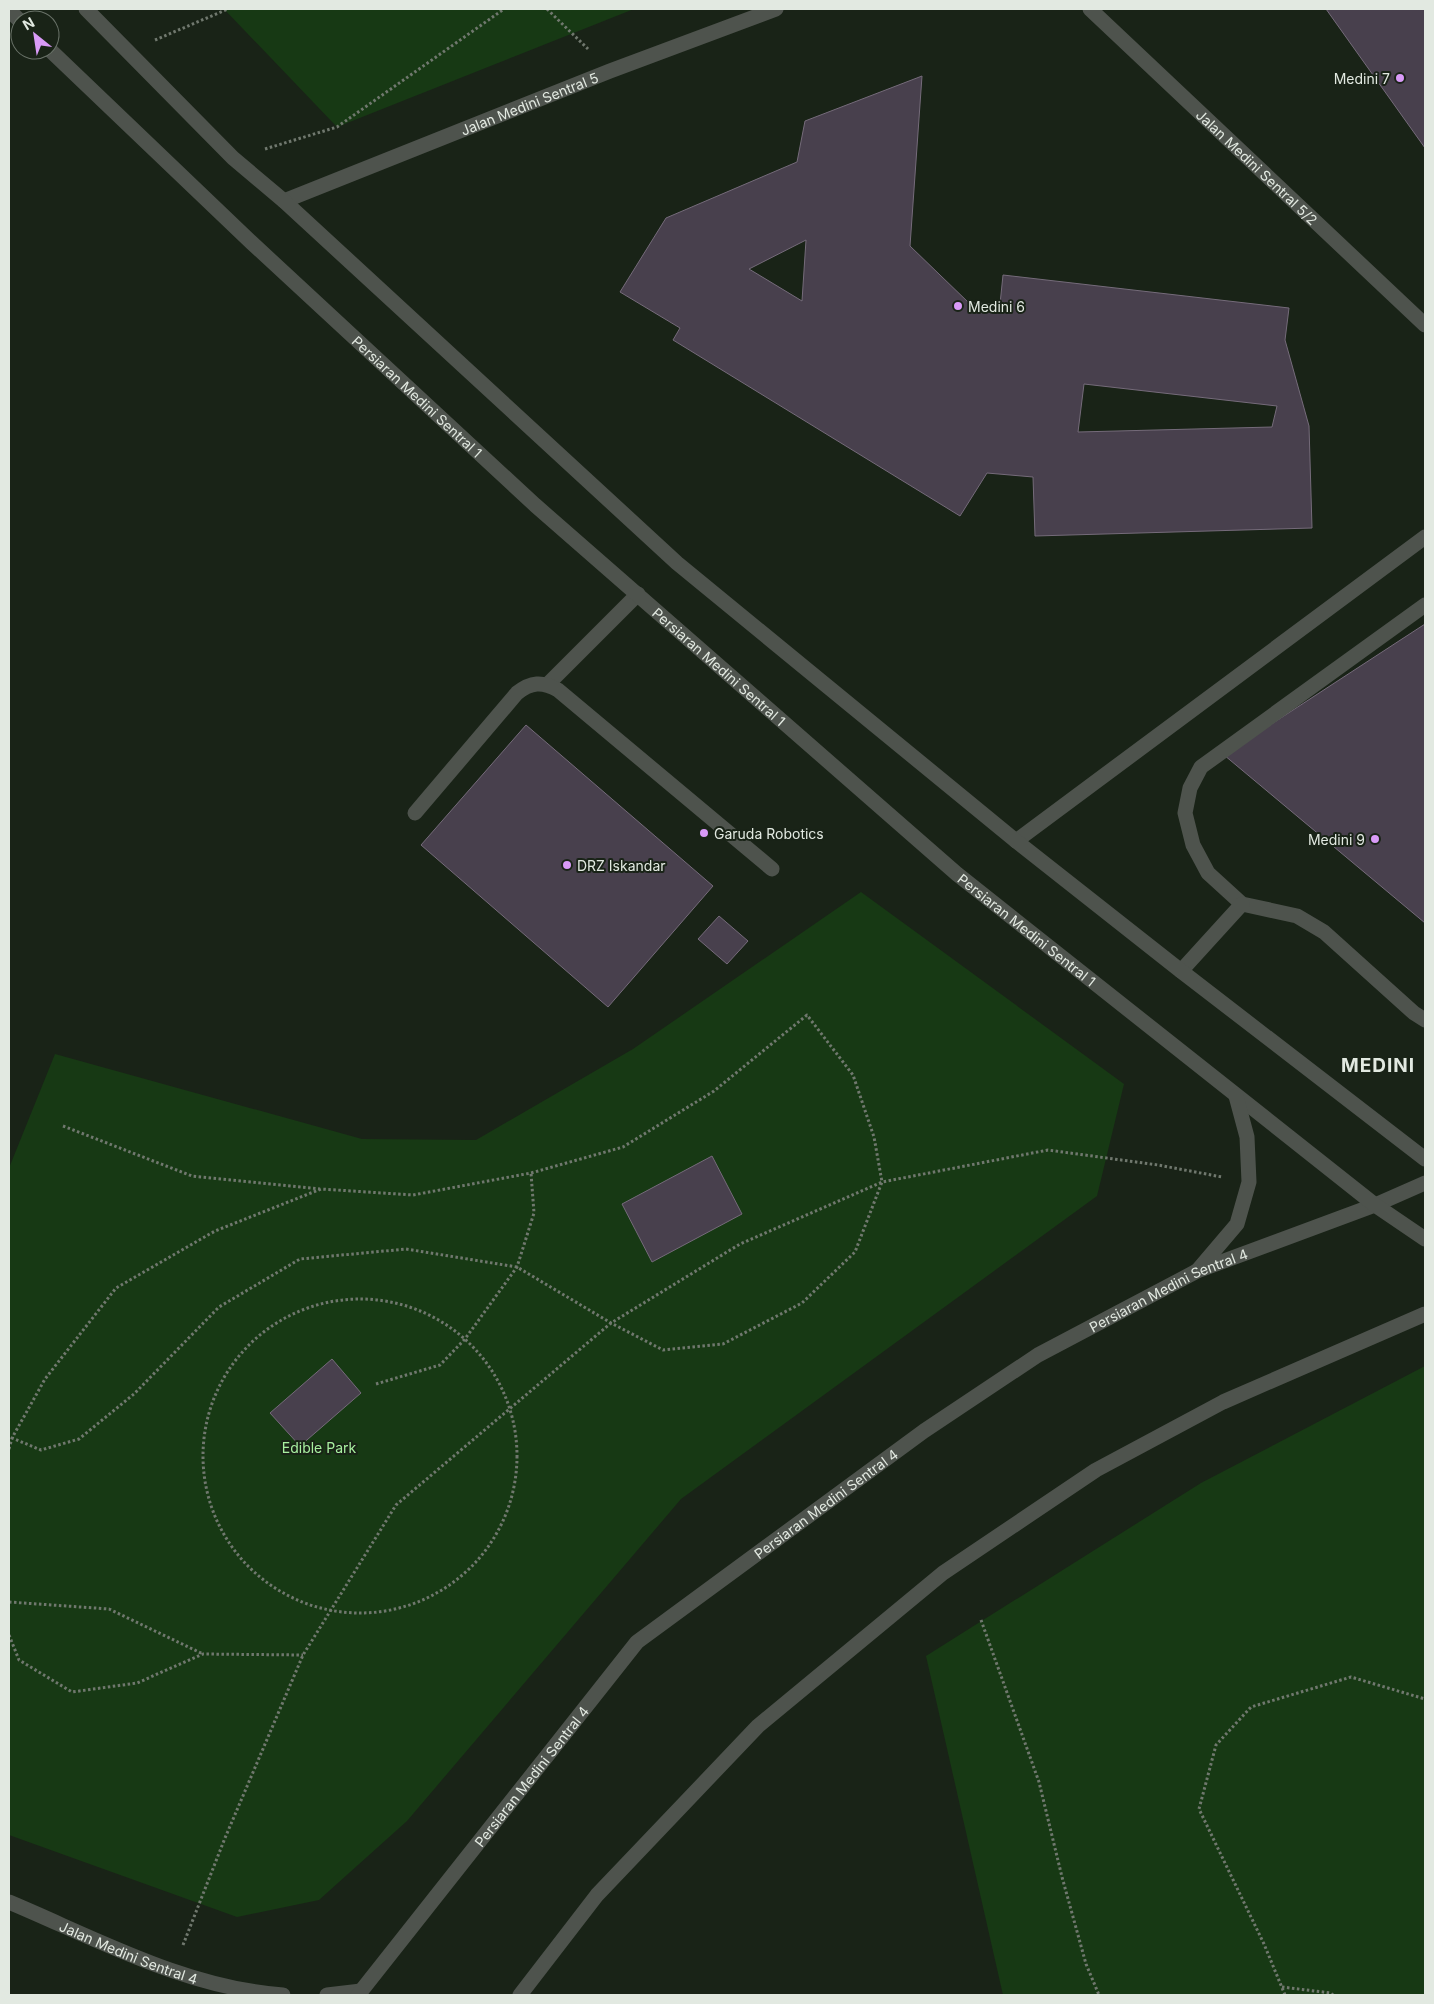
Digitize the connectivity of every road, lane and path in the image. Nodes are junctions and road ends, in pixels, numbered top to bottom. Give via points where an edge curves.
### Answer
1 (86, 9) edge
2 (228, 9) edge
3 (504, 9) edge
4 (548, 9) edge
5 (776, 9) edge
6 (1090, 9) edge
7 (127, 52) junction
8 (60, 59) edge
9 (610, 71) junction
10 (233, 158) junction
11 (284, 201) junction
12 (1425, 325) edge
13 (1425, 537) edge
14 (638, 594) junction
15 (1425, 605) edge
16 (548, 684) junction
17 (416, 812) dead end
18 (1016, 841) junction
19 (772, 869) dead end
20 (1242, 904) junction
21 (1181, 971) junction
22 (1425, 1020) edge
23 (1236, 1096) junction
24 (62, 1126) dead end
25 (1425, 1159) edge
26 (531, 1173) junction
27 (882, 1182) junction
28 (1249, 1182) junction
29 (1425, 1184) edge
30 (321, 1189) junction
31 (1375, 1206) junction
32 (1425, 1239) edge
33 (517, 1267) junction
34 (1197, 1271) junction
35 (1425, 1314) edge
36 (612, 1323) junction
37 (465, 1338) junction
38 (376, 1384) dead end
39 (510, 1408) junction
40 (12, 1438) junction
41 (9, 1449) edge
42 (9, 1602) edge
43 (331, 1610) junction
44 (981, 1620) dead end
45 (9, 1636) edge
46 (203, 1654) junction
47 (303, 1655) junction
48 (1425, 1699) edge
49 (9, 1902) edge
50 (172, 1972) junction
51 (1282, 1987) junction
52 (359, 1993) edge
53 (283, 1995) edge
54 (327, 1995) edge
55 (520, 1995) edge
56 (1099, 1995) edge
57 (1285, 1995) edge
58 (1334, 1995) edge

1 - 7 street
2 - 7 path
3 - 10 path via 337,128
4 - 9 path
5 - 9 street, Jalan Medini Sentral 5
6 - 12 street, Jalan Medini Sentral 5/2
7 - 10 street
8 - 14 street, Persiaran Medini Sentral 1 via 535,505
9 - 11 street, Jalan Medini Sentral 5
10 - 11 street
11 - 18 street via 677,563
13 - 18 street
14 - 16 street
14 - 23 street, Persiaran Medini Sentral 1 via 957,874
15 - 20 street via 1202,767 1190,788 1185,813 1192,845 1208,873
16 - 17 street via 526,686 517,693
16 - 19 street
18 - 21 street
20 - 21 street
20 - 22 street via 1297,916 1324,932
21 - 25 street
23 - 28 street via 1247,1136
23 - 31 street, Persiaran Medini Sentral 1
24 - 30 path via 192,1176
26 - 27 path via 623,1147 714,1091 807,1015 853,1075 874,1137
26 - 30 path via 413,1195
26 - 33 path via 534,1213
27 - 28 path via 1048,1150
27 - 36 path via 740,1244
27 - 36 path via 855,1252 802,1303 723,1344 664,1350
28 - 34 street via 1237,1224
29 - 31 street, Persiaran Medini Sentral 4
30 - 40 path via 215,1231 116,1288 45,1379
31 - 32 street, Persiaran Medini Sentral 1
31 - 34 street, Persiaran Medini Sentral 4
33 - 36 path
33 - 37 path
33 - 40 path via 406,1249 300,1259 219,1307 134,1394 79,1439 41,1450
34 - 52 street, Persiaran Medini Sentral 4 via 1038,1355 924,1431 636,1642
35 - 55 street via 1223,1402 1096,1470 943,1573 758,1726 597,1895
36 - 39 path
37 - 38 path via 440,1365
37 - 39 path via 486,1361
37 - 43 path via 412,1308 383,1300 352,1299 321,1304 292,1314 266,1330 243,1351 224,1376 211,1404 204,1434 202,1465 206,1495 217,1524 233,1550 254,1573 278,1591 306,1604
39 - 43 path via 396,1505
39 - 43 path via 517,1447 516,1478 495,1536 476,1560 453,1582 398,1608 368,1613
40 - 41 path
42 - 46 path via 109,1608
43 - 47 path
44 - 56 path via 1039,1782 1086,1964
45 - 46 path via 20,1660 72,1692 137,1683
46 - 47 path
47 - 50 path
48 - 51 path via 1351,1677 1251,1707 1216,1745 1199,1809
49 - 50 street, Jalan Medini Sentral 4
50 - 53 street, Jalan Medini Sentral 4 via 258,1993
51 - 57 path
51 - 58 path
52 - 54 street

